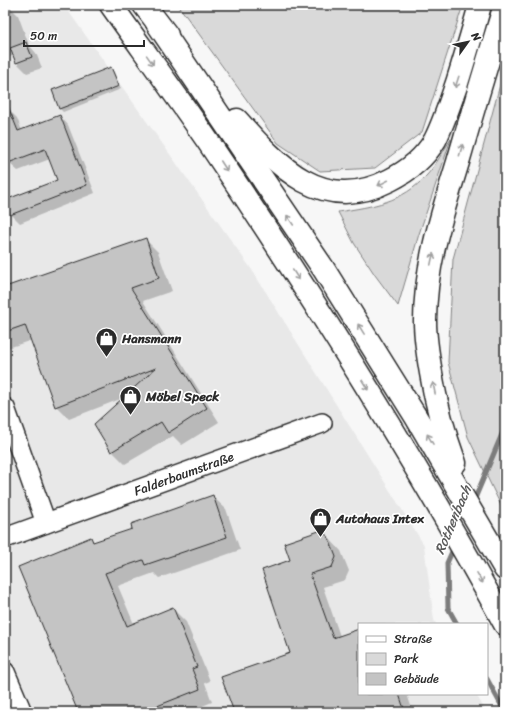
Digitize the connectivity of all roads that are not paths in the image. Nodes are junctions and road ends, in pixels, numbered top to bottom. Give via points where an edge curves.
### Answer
1 (111, 5) edge
2 (144, 5) edge
3 (480, 5) edge
4 (505, 5) edge
5 (157, 23) junction
6 (5, 408) edge
7 (322, 423) dead end
8 (472, 509) junction
9 (46, 523) junction
10 (5, 538) edge
11 (505, 569) edge
12 (505, 624) edge
13 (5, 672) edge
14 (22, 712) edge

1 -> 12 highway via 207,140 300,282 394,431
2 - 5 highway
3 -> 5 highway via 446,115 434,141 423,156 395,177 378,186 343,192 315,186 280,165 226,108
8 -> 4 highway via 447,441 434,392 425,323 426,286 450,188
8 -> 5 highway via 323,268
6 - 9 street
7 - 9 street, Falderbaumstraße
8 - 11 highway
9 - 10 street, Falderbaumstraße
13 - 14 street

